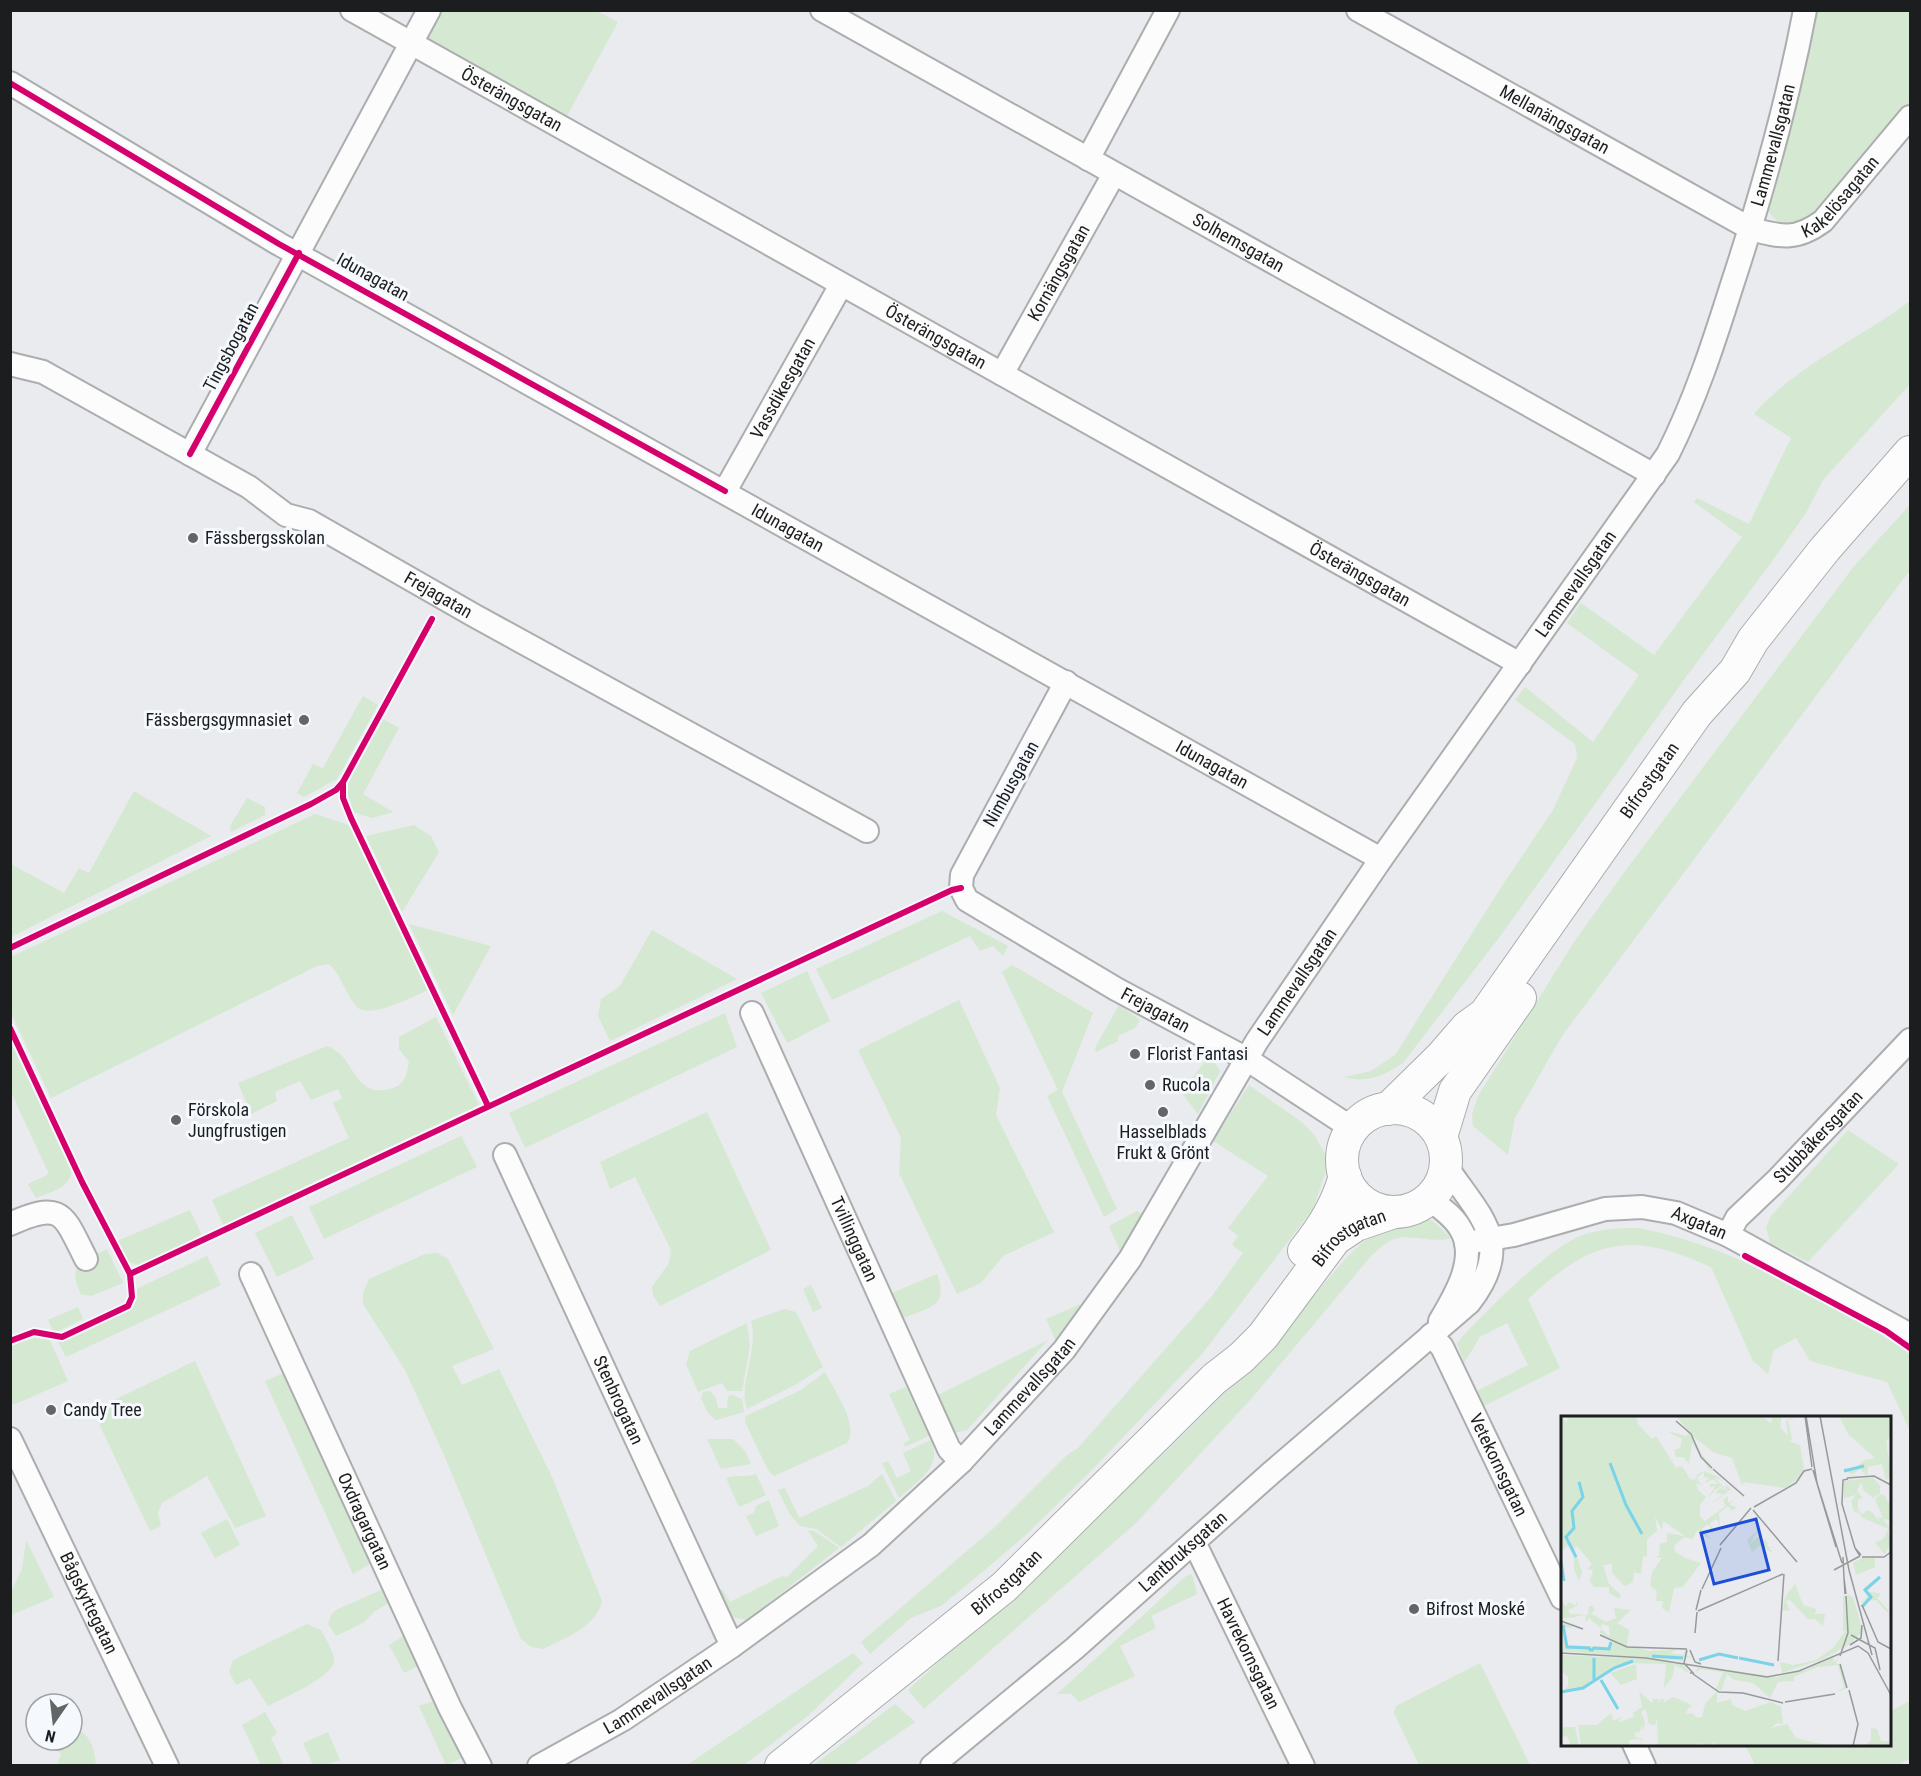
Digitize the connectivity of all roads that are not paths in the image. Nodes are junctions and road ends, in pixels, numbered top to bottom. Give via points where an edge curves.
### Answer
1 (352, 10) edge
2 (429, 10) edge
3 (822, 10) edge
4 (1168, 10) edge
5 (1358, 10) edge
6 (1805, 10) edge
7 (412, 43) junction
8 (10, 83) edge
9 (1911, 117) edge
10 (1089, 159) junction
11 (1114, 174) junction
12 (1751, 229) junction
13 (299, 254) junction
14 (841, 285) junction
15 (10, 364) edge
16 (1002, 374) junction
17 (1911, 452) edge
18 (190, 454) junction
19 (1654, 475) junction
20 (1911, 478) edge
21 (725, 490) junction
22 (1520, 664) junction
23 (1066, 682) junction
24 (867, 831) dead end
25 (1381, 859) junction
26 (962, 888) joint
27 (752, 1013) dead end
28 (1911, 1040) edge
29 (1245, 1058) junction
30 (1388, 1108) junction
31 (1353, 1129) junction
32 (1443, 1151) junction
33 (505, 1155) dead end
34 (1345, 1176) junction
35 (1429, 1198) junction
36 (1394, 1212) junction
37 (10, 1224) edge
38 (1728, 1234) junction
39 (1491, 1240) junction
40 (1466, 1243) junction
41 (86, 1259) dead end
42 (251, 1274) dead end
43 (1431, 1335) junction
44 (1911, 1335) edge
45 (1214, 1378) junction
46 (10, 1439) edge
47 (961, 1462) junction
48 (1194, 1542) junction
49 (1561, 1594) edge
50 (732, 1646) junction
51 (1635, 1746) edge
52 (958, 1757) edge
53 (167, 1766) edge
54 (480, 1766) edge
55 (539, 1766) edge
56 (782, 1766) edge
57 (932, 1766) edge
58 (1303, 1766) edge
59 (1644, 1766) edge

1 - 7 street, Österängsgatan
2 - 7 street, Tingsbogatan
3 - 10 street, Solhemsgatan
4 - 10 street
5 - 12 street, Mellanängsgatan
6 - 12 street, Lammevallsgatan
7 - 13 street, Tingsbogatan
7 - 14 street, Österängsgatan
8 - 13 street, Idunagatan
9 - 12 street, Kakelösagatan via 1823,221 1809,231 1778,236
10 - 11 street, Solhemsgatan
11 - 16 street, Kornängsgatan
11 - 19 street, Solhemsgatan
12 - 19 street, Lammevallsgatan via 1694,396
13 - 18 street, Tingsbogatan
13 - 21 street, Idunagatan
14 - 16 street, Österängsgatan
14 - 21 street, Vassdikesgatan
15 - 18 street, Frejagatan via 44,372
16 - 22 street, Österängsgatan
17 - 30 main road, Bifrostgatan via 1825,549 1753,640 1735,671 1697,713 1485,1014 1467,1027
18 - 24 street, Frejagatan via 249,487 286,515 309,521
19 - 22 street, Lammevallsgatan
20 - 32 main road, Bifrostgatan via 1821,576 1660,795 1455,1091
21 - 23 street, Idunagatan
22 - 25 street, Lammevallsgatan
23 - 25 street, Idunagatan
23 - 26 street, Nimbusgatan via 969,860 962,875
25 - 29 street, Lammevallsgatan
26 - 29 street, Frejagatan via 974,906
27 - 47 street, Tvillinggatan via 949,1449
28 - 38 street, Stubbåkersgatan via 1737,1218
29 - 31 street, Frejagatan
29 - 47 street, Lammevallsgatan via 1162,1207 1107,1294 1064,1350
30 - 31 main road, Bifrostgatan via 1369,1115
30 - 32 main road via 1406,1109 1422,1116
31 - 34 main road, Bifrostgatan via 1344,1146
32 - 35 main road, Bifrostgatan via 1442,1181
32 - 39 street via 1483,1218
33 - 50 street, Stenbrogatan
34 - 36 main road, Bifrostgatan via 1360,1199
34 - 45 main road, Bifrostgatan via 1325,1224 1236,1341
35 - 36 main road, Bifrostgatan via 1412,1209
35 - 40 street via 1453,1218
36 - 45 main road, Bifrostgatan via 1356,1225 1335,1239 1263,1336
37 - 41 street via 43,1212 60,1214
38 - 39 street, Axgatan via 1676,1213 1619,1207
38 - 44 street, Axgatan
39 - 40 street, Axgatan
39 - 43 street, Lantbruksgatan via 1487,1274 1480,1288 1469,1303
40 - 43 street, Lantbruksgatan via 1458,1288
42 - 54 street, Oxdragargatan
43 - 48 street, Lantbruksgatan
43 - 49 street, Vetekornsgatan via 1442,1347
45 - 56 main road, Bifrostgatan via 1004,1587
46 - 53 street, Bågskyttegatan
47 - 50 street, Lammevallsgatan via 871,1545
48 - 52 street, Lantbruksgatan
48 - 58 street, Havrekornsgatan
50 - 55 street, Lammevallsgatan via 622,1720
51 - 59 street
52 - 57 street, Lantbruksgatan

